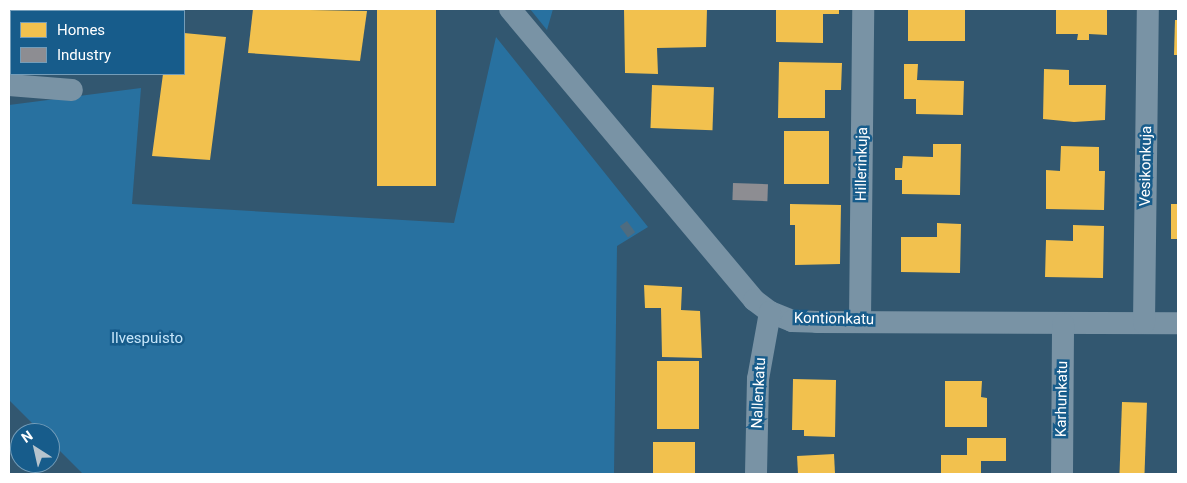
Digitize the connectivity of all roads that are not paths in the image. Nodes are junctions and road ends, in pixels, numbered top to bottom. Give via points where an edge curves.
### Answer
1 (510, 9) edge
2 (863, 9) edge
3 (1148, 9) edge
4 (9, 86) edge
5 (72, 90) dead end
6 (770, 312) junction
7 (860, 320) junction
8 (1144, 323) junction
9 (1178, 323) edge
10 (1063, 324) junction
11 (756, 474) edge
12 (1062, 474) edge

1 - 6 street, Kontionkatu via 754,300
2 - 7 street, Hillerinkuja
3 - 8 street, Vesikonkuja
4 - 5 street
6 - 7 street, Kontionkatu via 792,321
6 - 11 street, Nallenkatu via 758,379
7 - 10 street, Kontionkatu
8 - 9 street, Kontionkatu
8 - 10 street, Kontionkatu
10 - 12 street, Karhunkatu

